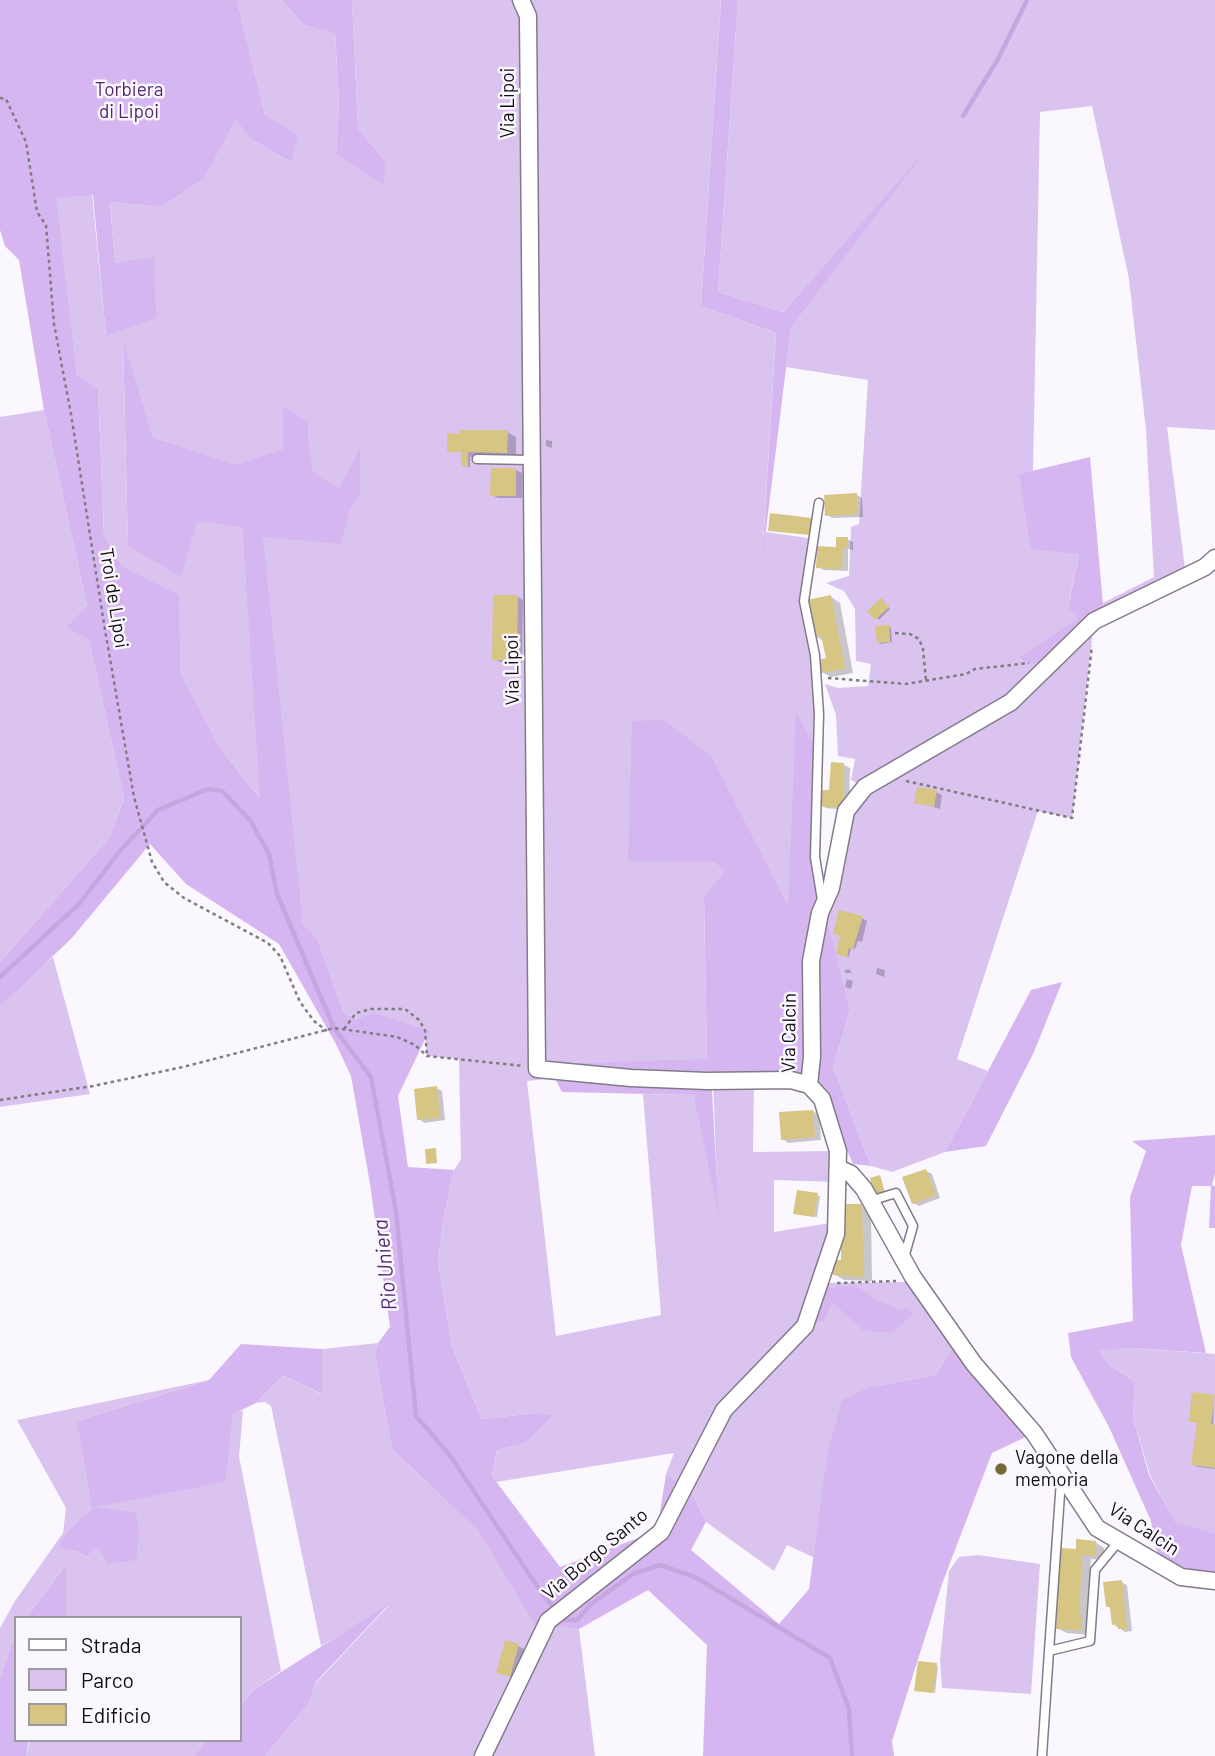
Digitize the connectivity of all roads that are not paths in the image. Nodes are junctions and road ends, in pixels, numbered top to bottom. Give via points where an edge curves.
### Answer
1 (521, 0) edge
2 (477, 459) dead end
3 (532, 460) junction
4 (819, 503) dead end
5 (1215, 558) edge
6 (823, 906) junction
7 (808, 1085) junction
8 (838, 1168) junction
9 (870, 1201) junction
10 (903, 1261) junction
11 (1062, 1475) junction
12 (1119, 1541) junction
13 (1215, 1581) edge
14 (1049, 1651) junction
15 (483, 1756) edge
16 (1042, 1756) edge

1 - 3 street, Via Lipoi via 528,16
2 - 3 lane
3 - 7 street, Via Lipoi via 537,1069 707,1082 791,1080
4 - 6 lane via 804,601 815,654 819,714 815,857
5 - 6 street, Via Calcin via 1094,621 1011,702 864,787 846,811 831,888
6 - 7 street, Via Calcin via 811,961
7 - 8 street, Via Calcin via 822,1099 838,1151
8 - 9 street, Via Calcin via 851,1174
8 - 15 street, Via Borgo Santo via 836,1234 805,1326 724,1410 661,1532 551,1619
9 - 10 street, Via Calcin
9 - 10 lane via 896,1193 913,1226
10 - 11 street, Via Calcin via 974,1364 1034,1433
11 - 12 street, Via Calcin via 1097,1528
11 - 14 lane
12 - 13 street, Via Calcin via 1181,1577
12 - 14 lane via 1095,1570 1090,1641
14 - 16 lane

